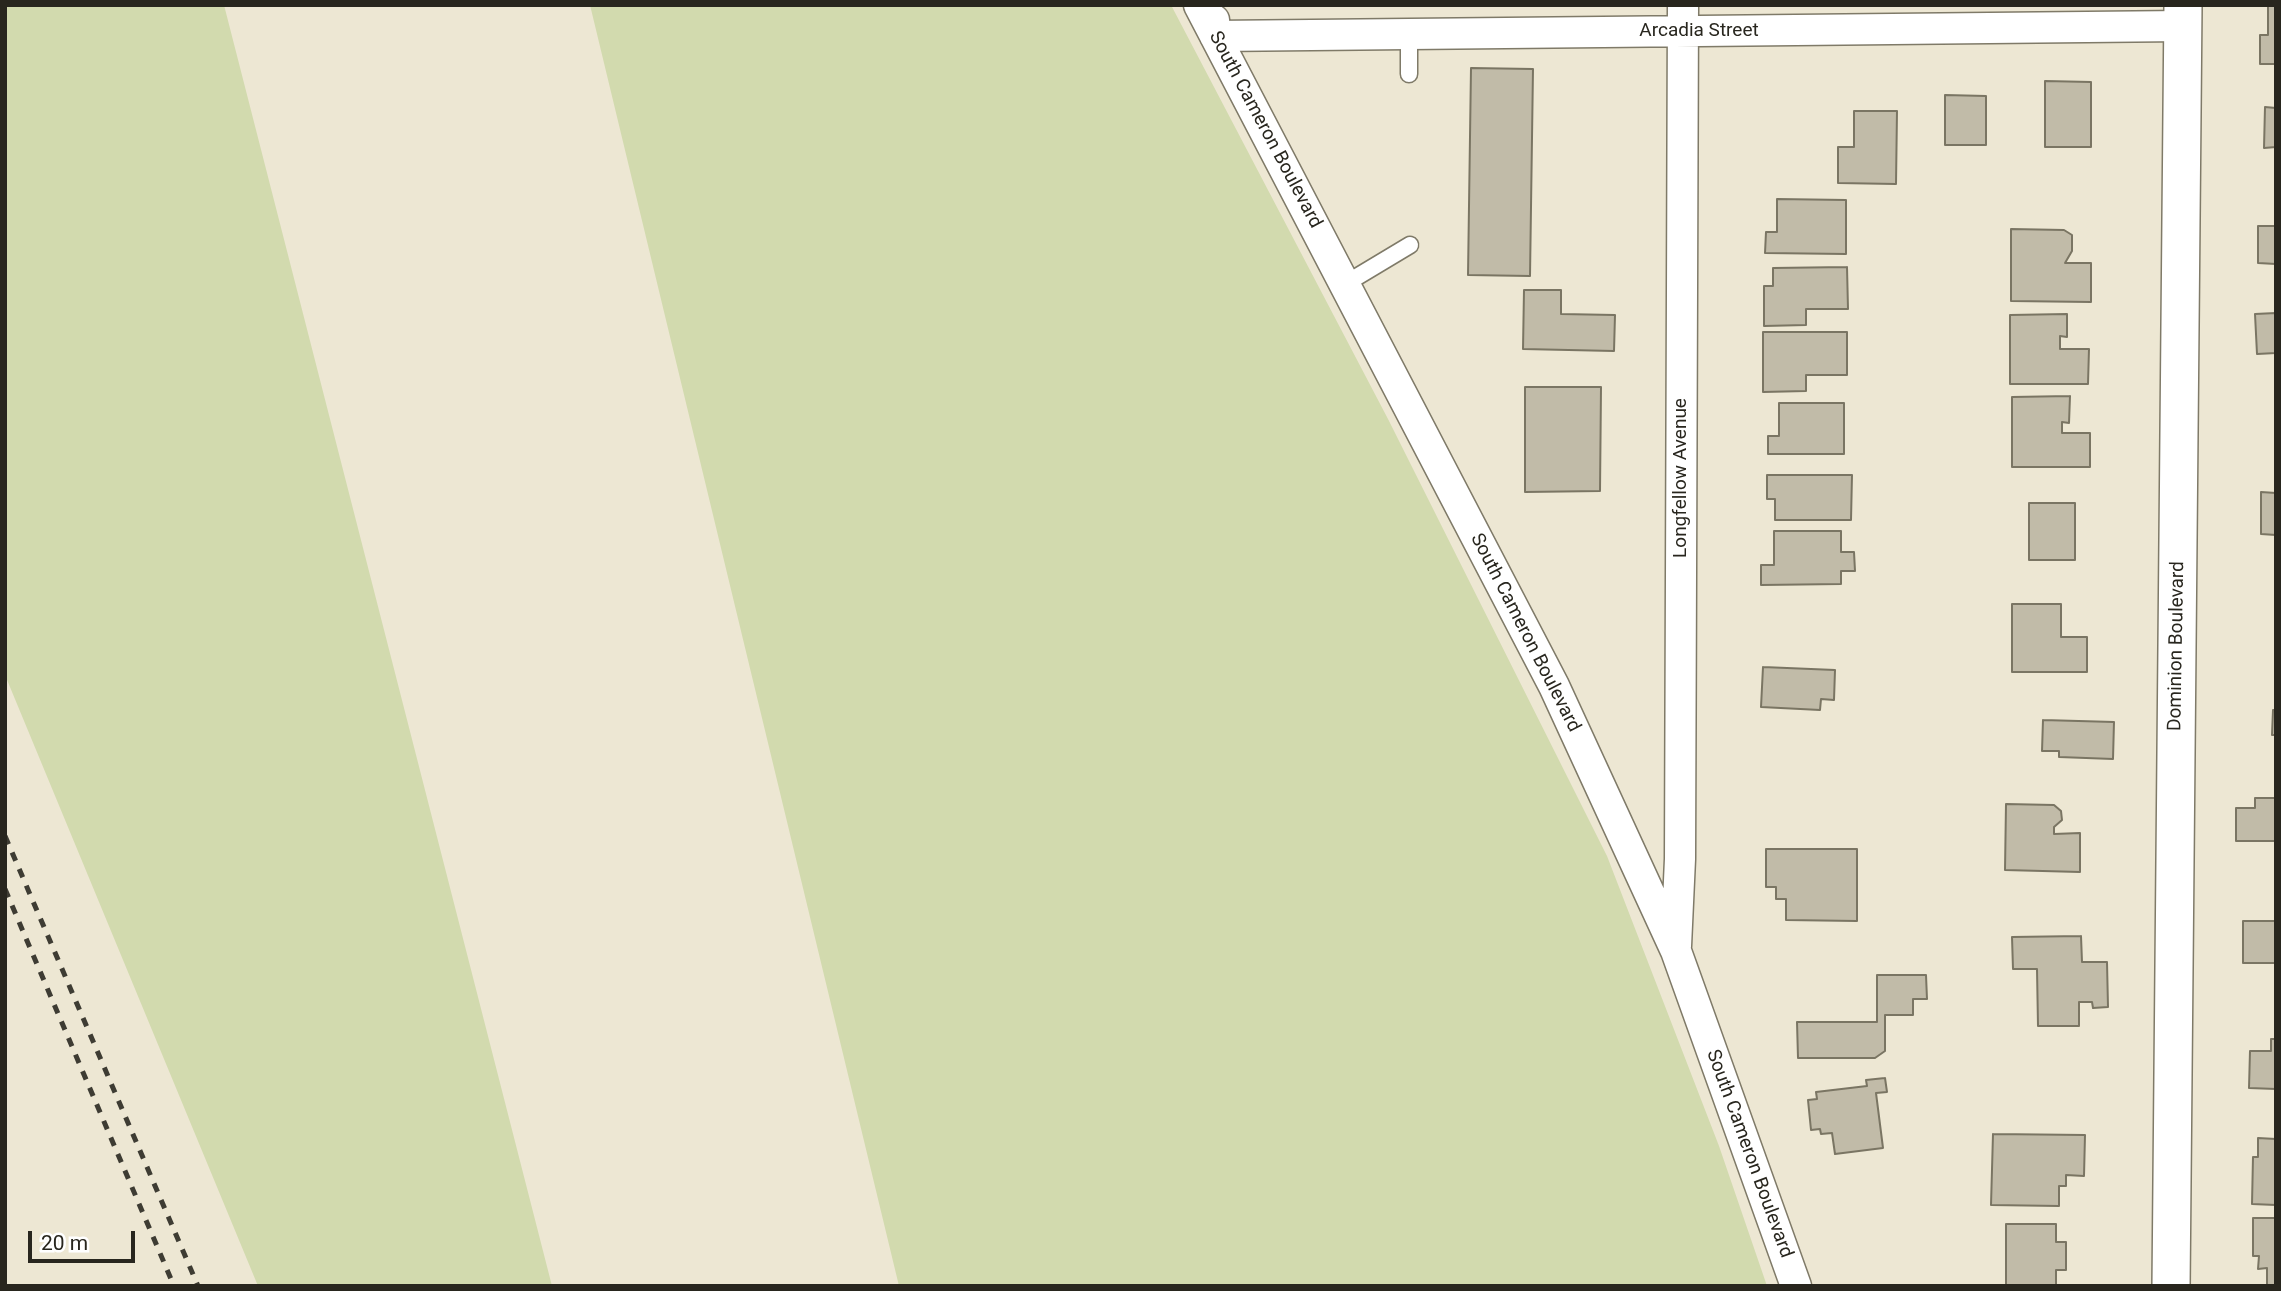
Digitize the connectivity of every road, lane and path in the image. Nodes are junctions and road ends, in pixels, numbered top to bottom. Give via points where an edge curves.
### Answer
1 (1199, 5) edge
2 (1213, 5) edge
3 (2183, 16) edge
4 (1683, 18) edge
5 (1409, 34) junction
6 (1215, 36) junction
7 (1409, 74) dead end
8 (1410, 245) dead end
9 (1345, 284) junction
10 (1676, 951) junction
11 (1796, 1286) edge
12 (2171, 1286) edge

1 - 6 street, South Cameron Boulevard
2 - 6 street
3 - 4 street, Arcadia Street
3 - 12 street, Dominion Boulevard
4 - 5 street, Arcadia Street
4 - 10 street, Longfellow Avenue
5 - 6 street, Arcadia Street
5 - 7 lane
6 - 9 street, South Cameron Boulevard
8 - 9 lane
9 - 10 street, South Cameron Boulevard via 1554,685
10 - 11 street, South Cameron Boulevard

